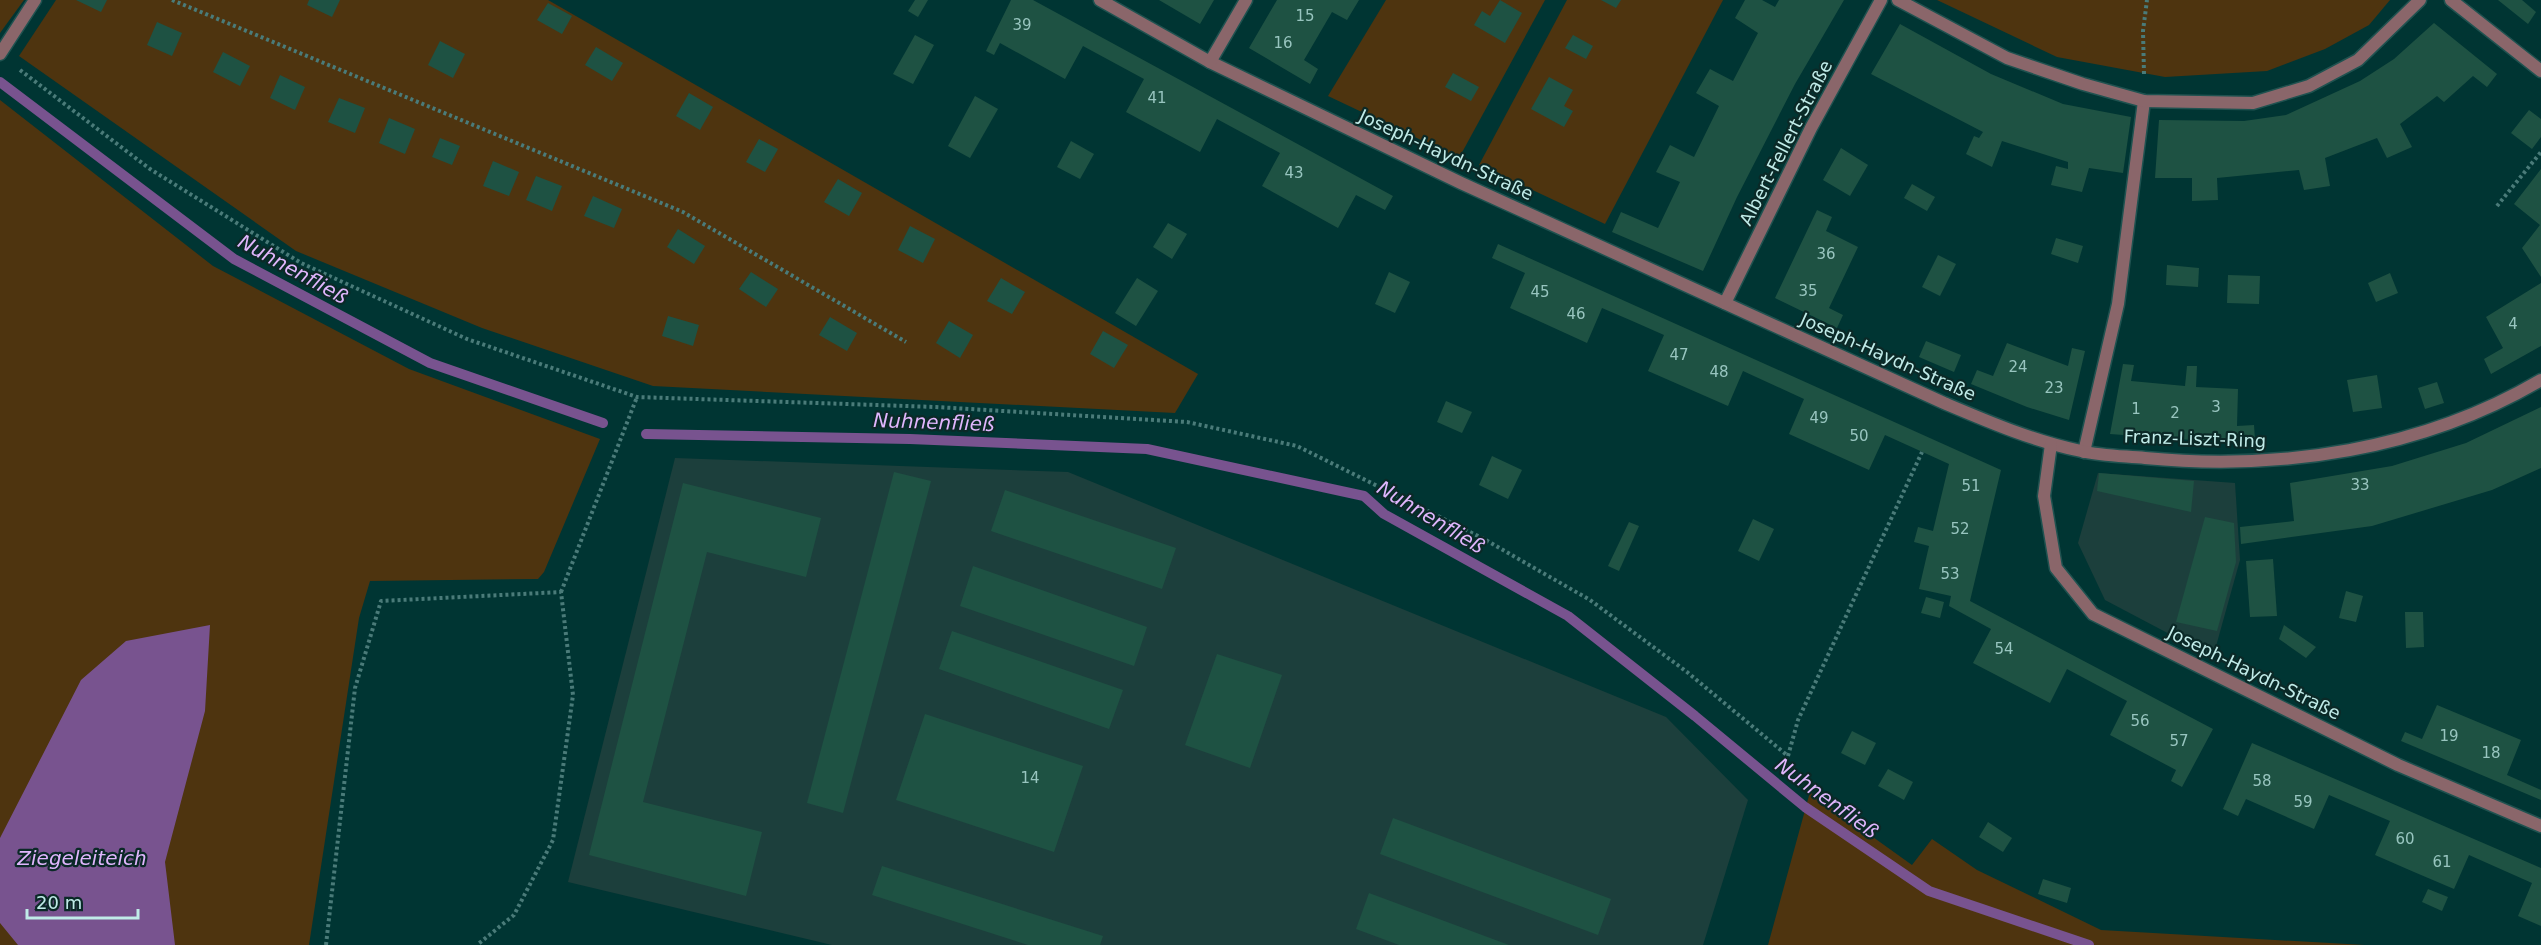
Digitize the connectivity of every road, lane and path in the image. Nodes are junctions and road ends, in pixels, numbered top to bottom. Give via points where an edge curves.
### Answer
1 (35, 0) edge
2 (172, 0) edge
3 (1100, 0) edge
4 (1246, 0) edge
5 (1881, 0) edge
6 (1898, 0) edge
7 (2147, 0) edge
8 (2420, 0) edge
9 (2451, 0) edge
10 (0, 54) edge
11 (1210, 62) junction
12 (19, 69) dead end
13 (2541, 71) edge
14 (2144, 101) junction
15 (2541, 152) edge
16 (2497, 206) dead end
17 (1725, 303) junction
18 (906, 342) dead end
19 (2541, 380) edge
20 (637, 397) junction
21 (2051, 444) junction
22 (1922, 452) dead end
23 (2084, 452) junction
24 (561, 592) junction
25 (2541, 826) edge
26 (326, 945) edge
27 (477, 945) edge

1 - 10 street
2 - 18 path via 683,212
3 - 11 street, Joseph-Haydn-Straße
4 - 11 street
5 - 17 street, Albert-Fellert-Straße via 1811,128
6 - 14 street via 2007,58
7 - 14 path via 2143,31
8 - 14 street via 2358,60 2309,86 2253,103
9 - 13 street
11 - 17 street, Joseph-Haydn-Straße via 1461,183
12 - 20 path via 150,169 301,263 467,339
14 - 23 street via 2118,304
15 - 16 path
17 - 21 street, Joseph-Haydn-Straße via 1944,403
19 - 23 street, Franz-Liszt-Ring via 2512,397 2422,434 2333,454 2245,462
20 - 22 path via 936,407 1187,422 1297,446 1484,539 1590,600 1687,672 1788,756 1798,720
20 - 24 path
21 - 23 street, Franz-Liszt-Ring
21 - 25 street, Joseph-Haydn-Straße via 2044,496 2056,568 2093,614 2398,765
24 - 26 path via 381,601 356,687
24 - 27 path via 573,695 553,840 514,915

